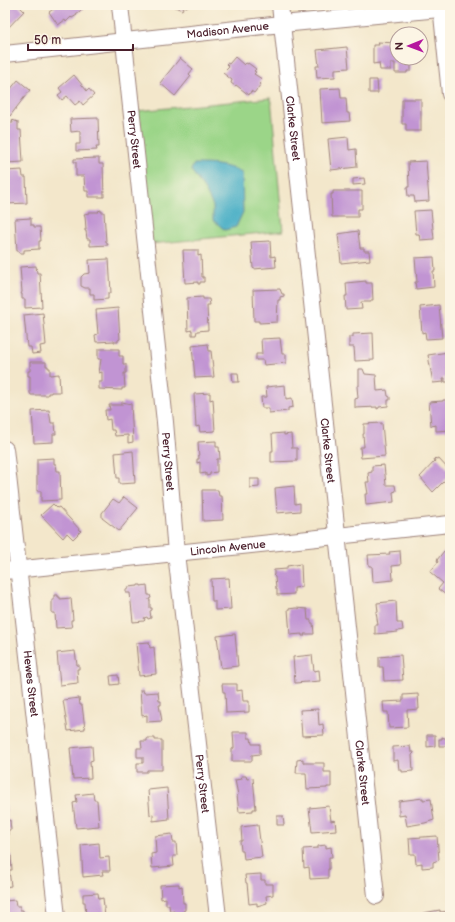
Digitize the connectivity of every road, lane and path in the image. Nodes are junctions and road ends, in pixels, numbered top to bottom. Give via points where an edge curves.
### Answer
1 (120, 5) edge
2 (280, 5) edge
3 (444, 7) edge
4 (282, 24) junction
5 (124, 42) junction
6 (5, 54) edge
7 (450, 94) edge
8 (5, 449) edge
9 (450, 524) edge
10 (336, 536) junction
11 (176, 553) junction
12 (12, 570) edge
13 (376, 896) dead end
14 (57, 917) edge
15 (218, 917) edge

1 - 5 street, Perry Street
2 - 4 street, Clarke Street
3 - 4 street, Madison Avenue
3 - 7 street
4 - 5 street, Madison Avenue
4 - 10 street, Clarke Street
5 - 6 street, Madison Avenue
5 - 11 street, Perry Street via 165,422
8 - 12 street, Hewes Street
9 - 10 street, Lincoln Avenue
10 - 11 street, Lincoln Avenue
10 - 13 street, Clarke Street
11 - 12 street, Lincoln Avenue
11 - 15 street, Perry Street
12 - 14 street, Hewes Street

